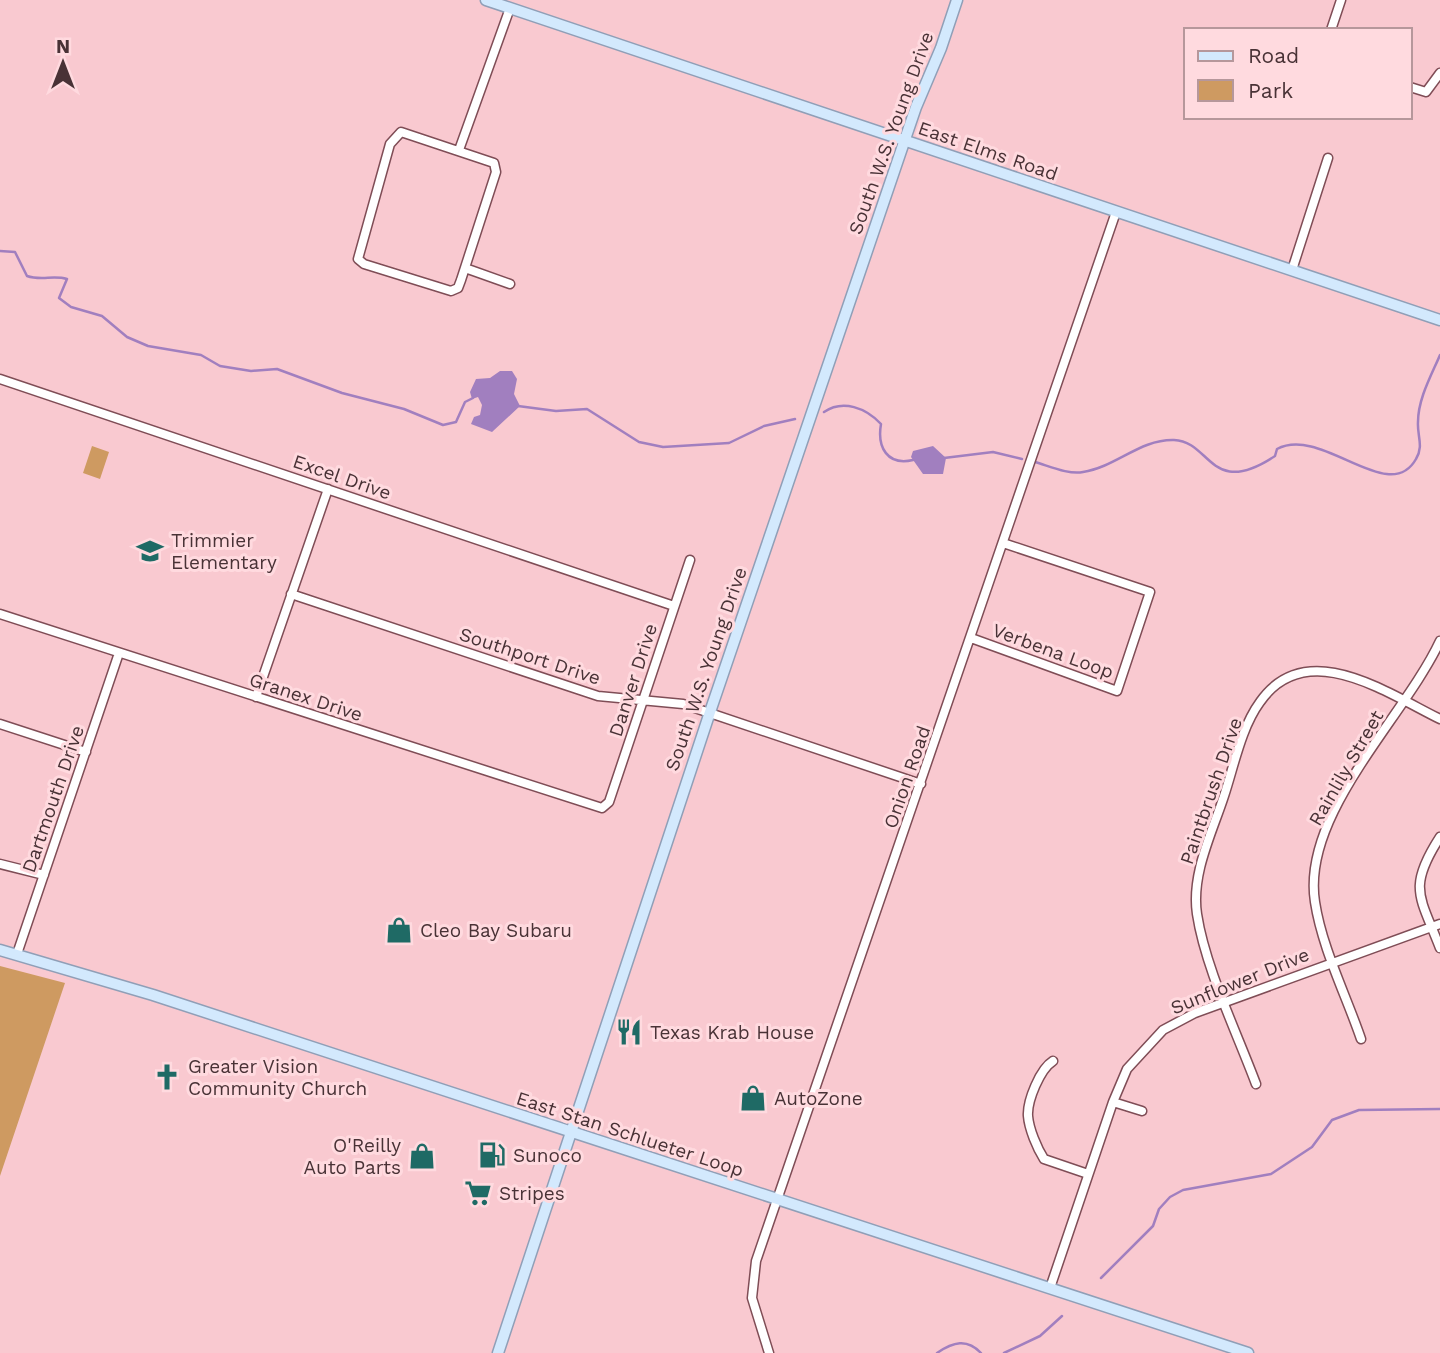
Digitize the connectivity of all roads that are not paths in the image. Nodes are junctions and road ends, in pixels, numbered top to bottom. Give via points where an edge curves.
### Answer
1 (486, 0) edge
2 (957, 0) edge
3 (1341, 0) edge
4 (510, 8) junction
5 (1332, 28) edge
6 (1440, 73) edge
7 (1412, 88) edge
8 (904, 141) junction
9 (459, 150) junction
10 (1328, 158) dead end
11 (1116, 212) junction
12 (465, 268) junction
13 (1292, 271) junction
14 (510, 284) dead end
15 (1440, 320) edge
16 (0, 379) edge
17 (328, 489) junction
18 (1003, 543) junction
19 (690, 560) dead end
20 (292, 594) junction
21 (674, 606) junction
22 (0, 614) edge
23 (971, 638) junction
24 (1440, 642) edge
25 (119, 653) junction
26 (256, 697) junction
27 (643, 700) junction
28 (1403, 701) junction
29 (710, 712) junction
30 (1440, 719) edge
31 (0, 724) edge
32 (86, 752) junction
33 (921, 784) junction
34 (602, 808) joint
35 (1440, 837) edge
36 (0, 864) edge
37 (44, 875) junction
38 (1436, 925) edge
39 (1440, 948) edge
40 (0, 950) edge
41 (17, 954) junction
42 (1334, 961) junction
43 (1226, 1002) junction
44 (1361, 1039) dead end
45 (1053, 1061) dead end
46 (1256, 1084) dead end
47 (1112, 1102) junction
48 (1142, 1111) dead end
49 (570, 1133) junction
50 (1088, 1174) junction
51 (778, 1200) junction
52 (1050, 1288) junction
53 (498, 1353) edge
54 (769, 1353) edge
55 (1248, 1353) edge

1 - 4 main road, East Elms Road
2 - 8 main road, South W.S. Young Drive
3 - 5 street
4 - 8 main road, East Elms Road
4 - 9 street
6 - 7 street via 1426,92
8 - 11 main road, East Elms Road
8 - 29 main road, South W.S. Young Drive
9 - 12 street via 486,158 494,163 496,172
9 - 12 street via 414,134 394,136 357,252 364,264 451,291 458,288
10 - 13 street
11 - 13 main road, East Elms Road
11 - 18 street, Onion Road
12 - 14 street
13 - 15 main road, East Elms Road
16 - 17 street, Excel Drive
17 - 20 street
17 - 21 street, Excel Drive
18 - 23 street, Onion Road
18 - 23 street, Verbena Loop via 1150,592 1117,691
19 - 21 street, Danver Drive
20 - 26 street
20 - 27 street, Southport Drive via 598,696
21 - 27 street, Danver Drive
22 - 25 street, Granex Drive
23 - 33 street, Onion Road
24 - 28 street, Rainlily Street
25 - 26 street, Granex Drive
25 - 32 street, Dartmouth Drive
26 - 34 street, Granex Drive
27 - 29 street, Southport Drive
27 - 34 street, Danver Drive via 609,802
28 - 30 street, Paintbrush Drive
28 - 42 street, Rainlily Street via 1336,807 1319,848 1315,900
28 - 43 street, Paintbrush Drive via 1348,676 1311,670 1284,679 1258,704 1196,884 1197,915
29 - 33 street, Southport Drive
29 - 49 main road, South W.S. Young Drive
31 - 32 street
32 - 37 street, Dartmouth Drive
33 - 51 street, Onion Road
35 - 38 street via 1418,878
36 - 37 street
37 - 41 street, Dartmouth Drive
38 - 39 street
38 - 42 street, Sunflower Drive
40 - 41 main road, East Stan Schlueter Loop
41 - 49 main road, East Stan Schlueter Loop
42 - 43 street, Sunflower Drive
42 - 44 street, Rainlily Street
43 - 46 street, Paintbrush Drive
43 - 47 street, Sunflower Drive via 1179,1020 1149,1042 1127,1069
45 - 50 street via 1044,1068 1028,1119 1044,1159
47 - 48 street
47 - 50 street, Sunflower Drive
49 - 51 main road, East Stan Schlueter Loop
49 - 53 main road, South W.S. Young Drive
50 - 52 street, Sunflower Drive
51 - 52 main road, East Stan Schlueter Loop
51 - 54 street, Onion Road via 752,1283 756,1317
52 - 55 main road, East Stan Schlueter Loop

